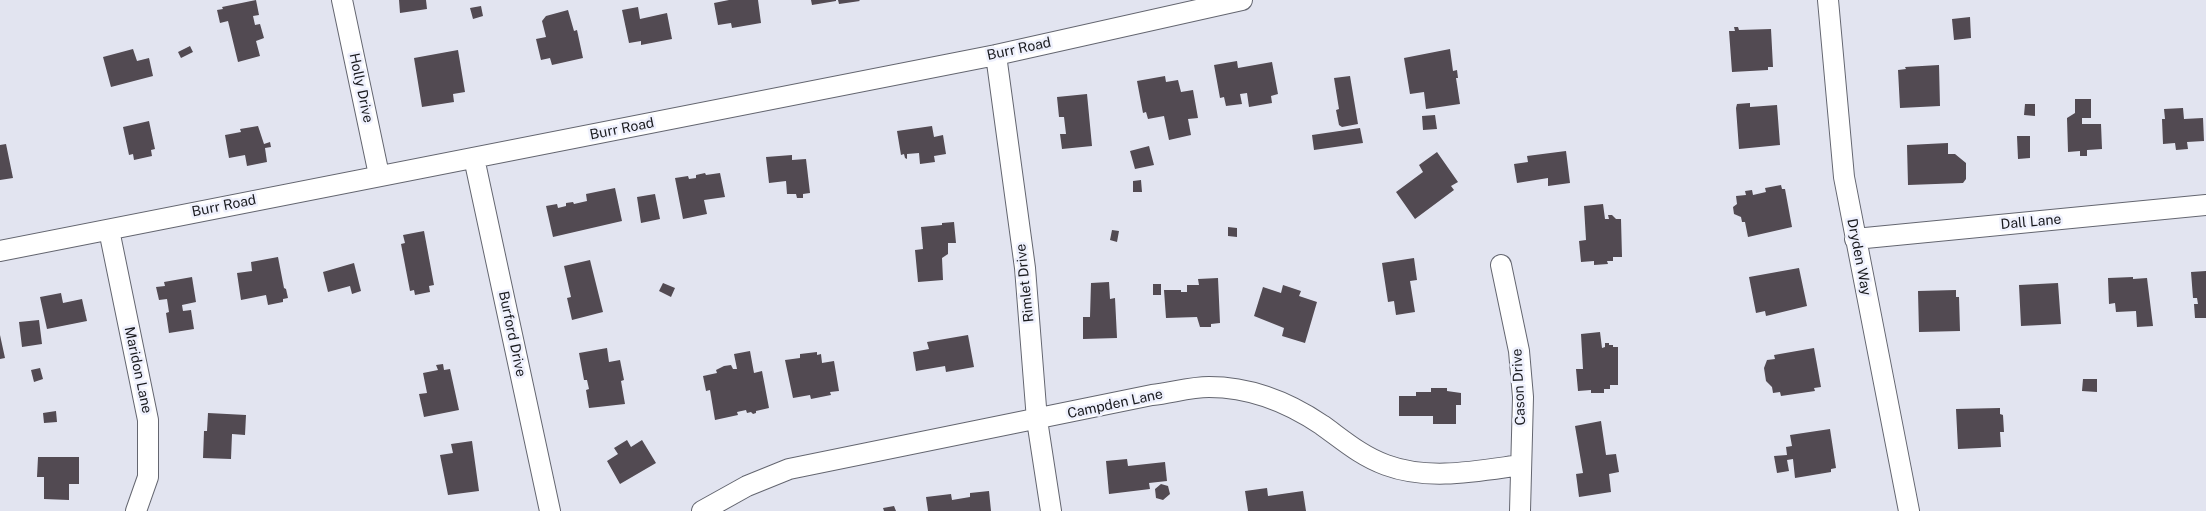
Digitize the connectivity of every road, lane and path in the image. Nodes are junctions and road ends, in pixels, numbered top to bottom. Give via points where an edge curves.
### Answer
1 (342, 0) edge
2 (1242, 0) edge
3 (1828, 0) edge
4 (996, 55) junction
5 (474, 158) junction
6 (379, 175) junction
7 (2206, 205) edge
8 (109, 230) junction
9 (1855, 238) junction
10 (0, 251) edge
11 (1501, 265) dead end
12 (1037, 420) junction
13 (1521, 465) junction
14 (136, 511) edge
15 (550, 511) edge
16 (702, 511) edge
17 (1050, 511) edge
18 (1520, 511) edge
19 (1909, 511) edge

1 - 6 street, Holly Drive
2 - 4 street, Burr Road
3 - 9 street, Dryden Way via 1844,177
4 - 5 street, Burr Road
4 - 12 street, Rimlet Drive via 1025,268
5 - 6 street, Burr Road
5 - 15 street, Burford Drive
6 - 8 street, Burr Road
7 - 9 street, Dall Lane
8 - 10 street, Burr Road
8 - 14 street, Maridon Lane via 148,420 148,477
9 - 19 street, Dryden Way
11 - 13 street, Cason Drive via 1519,351
12 - 13 street, Campden Lane via 1152,395 1208,387 1249,390 1285,404 1352,448 1386,465 1431,475
12 - 16 street, Campden Lane via 789,469 747,486
12 - 17 street, Rimlet Drive
13 - 18 street, Cason Drive

